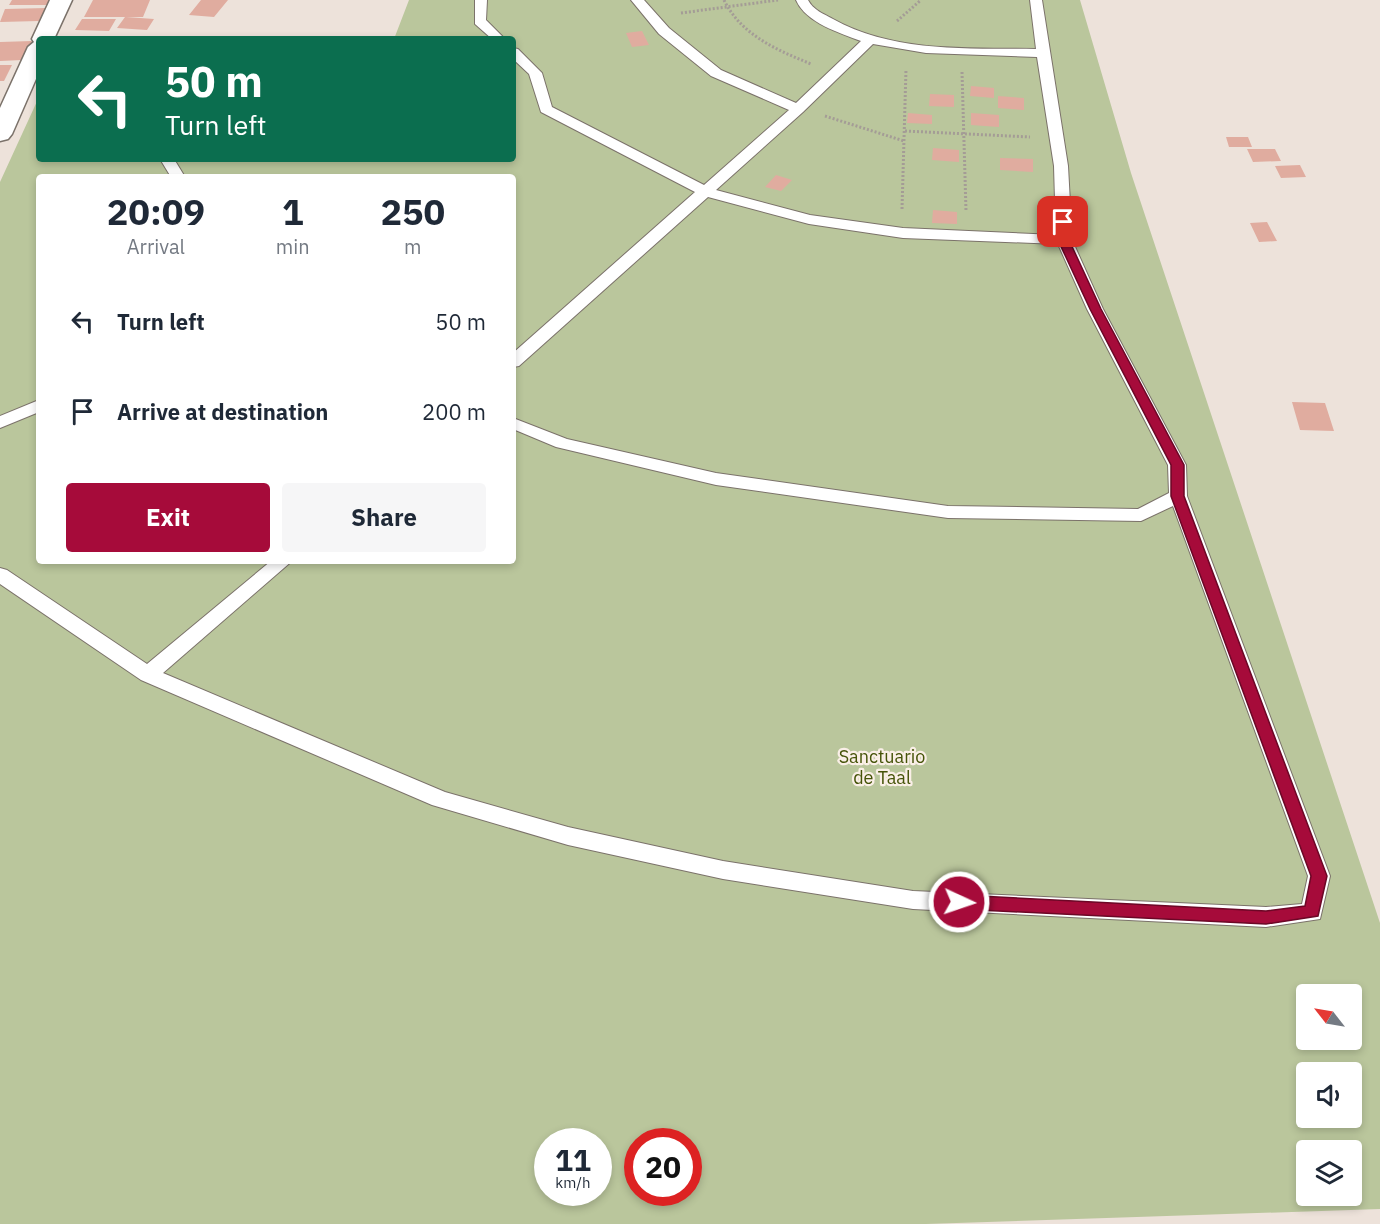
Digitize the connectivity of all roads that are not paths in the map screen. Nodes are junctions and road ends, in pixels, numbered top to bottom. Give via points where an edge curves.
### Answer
1 (61, 0) edge
2 (481, 0) edge
3 (637, 0) edge
4 (802, 0) edge
5 (1036, 0) edge
6 (44, 36) edge
7 (496, 36) edge
8 (870, 40) junction
9 (1043, 53) junction
10 (36, 54) edge
11 (516, 55) edge
12 (798, 108) junction
13 (0, 134) edge
14 (704, 191) junction
15 (1064, 240) junction
16 (516, 359) edge
17 (36, 406) edge
18 (0, 423) edge
19 (516, 424) edge
20 (1178, 496) junction
21 (278, 564) edge
22 (0, 575) edge
23 (148, 675) junction

1 - 6 street
2 - 7 lane via 480,21
3 - 12 lane via 664,31 716,73
4 - 8 lane via 804,6 833,26
5 - 9 lane
8 - 9 lane via 923,49
8 - 12 lane
9 - 15 lane via 1061,166
10 - 13 street
11 - 14 lane via 535,73 546,109
12 - 14 lane
14 - 15 lane via 809,219 903,233
14 - 16 lane
15 - 20 lane via 1095,309 1177,465
17 - 18 lane
19 - 20 lane via 562,443 716,479 948,512 1141,515
20 - 23 lane via 1319,876 1312,912 1266,917 913,900 723,870 568,836 440,799
21 - 23 lane
22 - 23 lane

